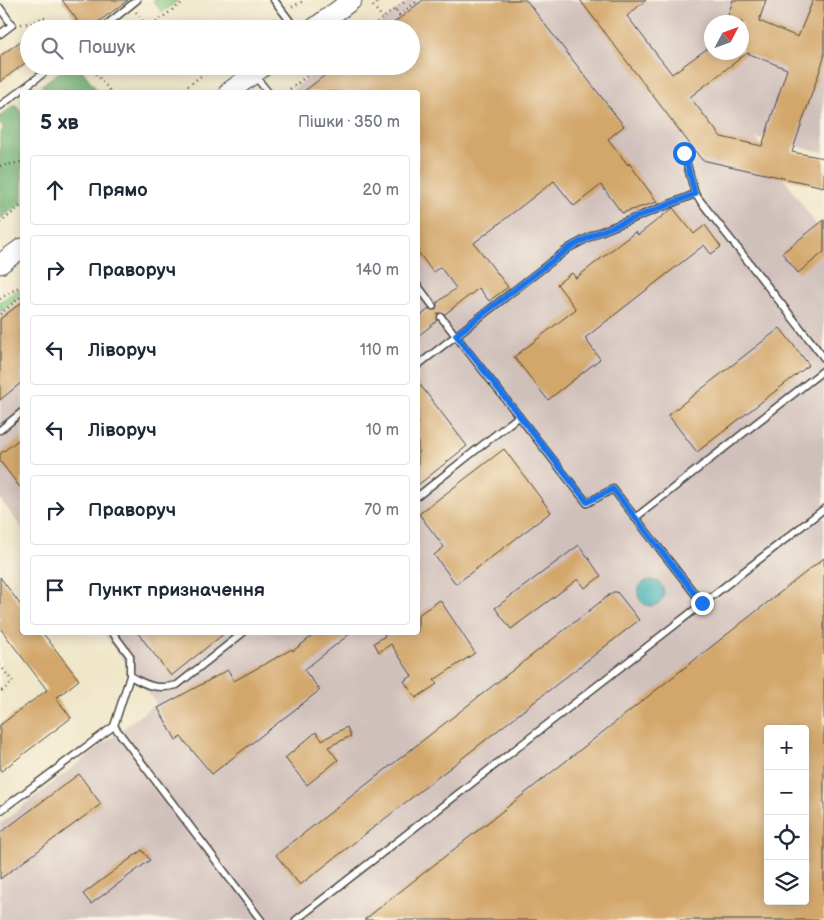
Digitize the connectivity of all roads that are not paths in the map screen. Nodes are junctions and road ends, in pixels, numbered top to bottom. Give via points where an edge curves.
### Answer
1 (274, 0) edge
2 (352, 0) edge
3 (134, 2) edge
4 (0, 8) edge
5 (112, 20) edge
6 (289, 20) edge
7 (326, 20) edge
8 (0, 34) edge
9 (41, 75) edge
10 (252, 75) edge
11 (261, 75) edge
12 (21, 90) edge
13 (232, 90) edge
14 (267, 90) edge
15 (20, 91) edge
16 (0, 106) edge
17 (684, 153) dead end
18 (695, 194) junction
19 (20, 249) edge
20 (0, 264) edge
21 (420, 289) edge
22 (433, 306) dead end
23 (441, 317) dead end
24 (456, 335) junction
25 (824, 358) edge
26 (420, 362) edge
27 (824, 370) edge
28 (20, 414) edge
29 (519, 416) junction
30 (0, 430) edge
31 (420, 494) edge
32 (824, 509) edge
33 (635, 518) junction
34 (702, 603) junction
35 (114, 635) edge
36 (240, 635) edge
37 (130, 676) junction
38 (114, 726) junction
39 (0, 811) edge
40 (261, 920) edge
41 (296, 920) edge

1 - 6 lane
2 - 7 main road
3 - 5 lane
4 - 8 lane via 12,25
9 - 12 lane
10 - 13 main road
11 - 14 lane
15 - 16 lane
17 - 18 lane
18 - 24 lane via 597,233 569,248
18 - 25 lane
19 - 20 main road
21 - 22 lane
23 - 24 lane
24 - 26 lane
24 - 29 lane
27 - 33 lane
28 - 30 lane
29 - 31 lane
29 - 33 lane via 587,502 613,489
32 - 34 lane
33 - 34 lane
34 - 41 lane
35 - 37 lane via 130,656
36 - 37 lane via 177,685 149,687
37 - 38 lane
38 - 39 lane
38 - 40 lane

